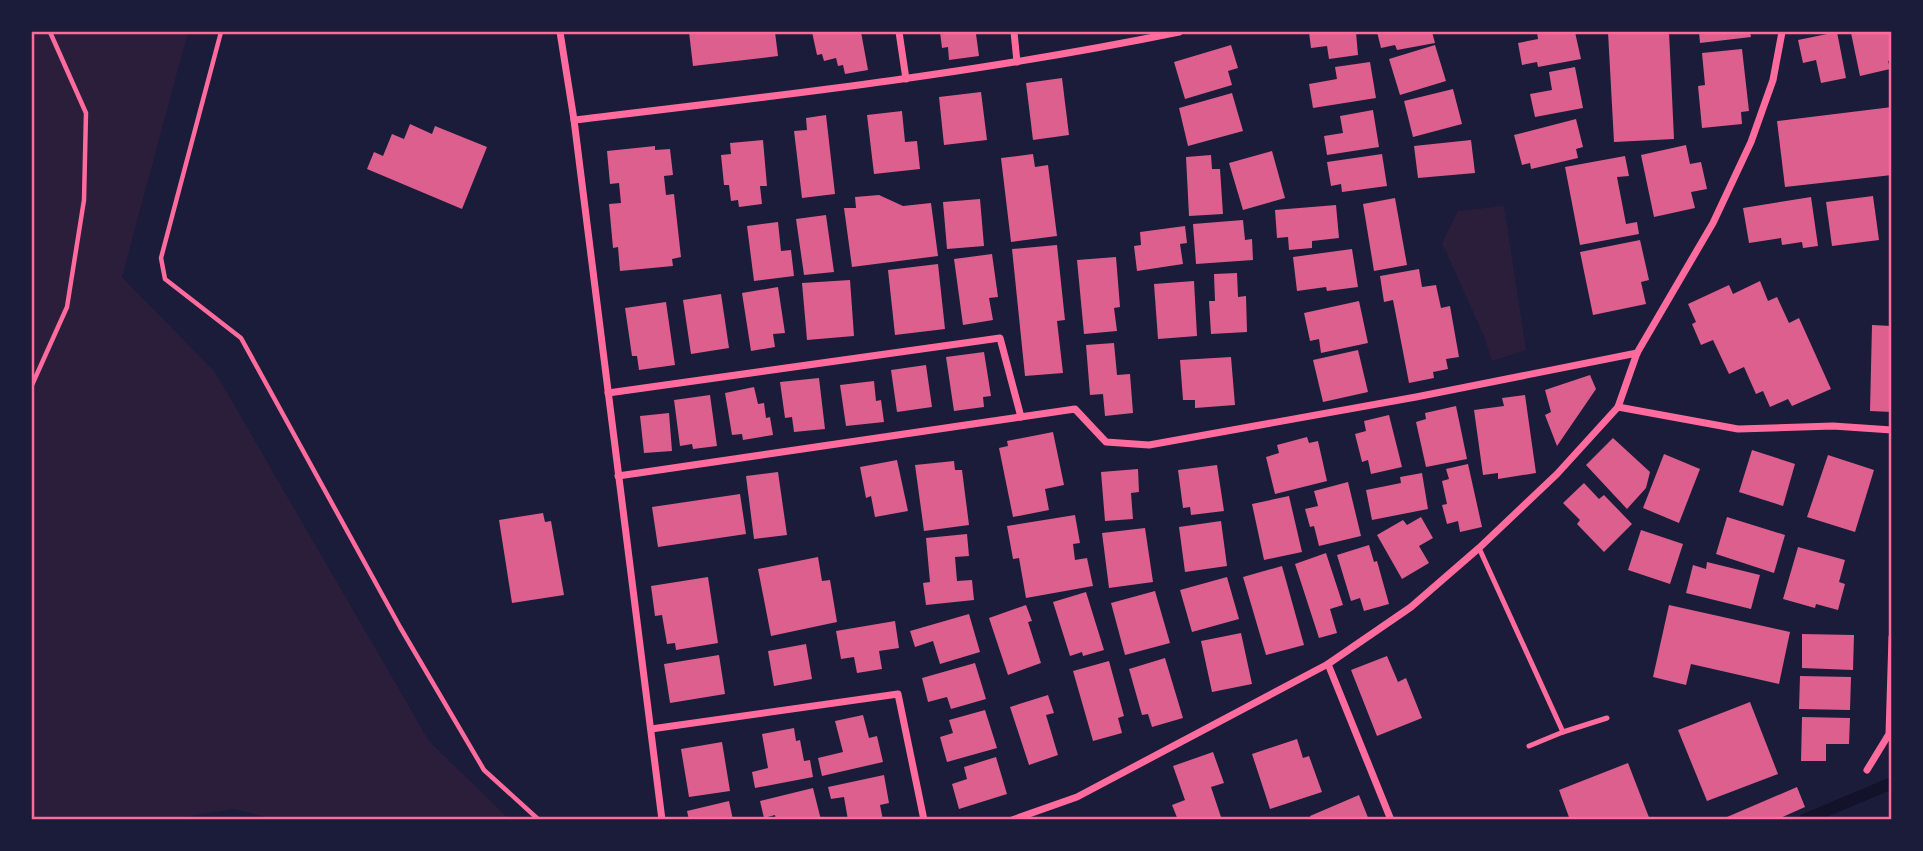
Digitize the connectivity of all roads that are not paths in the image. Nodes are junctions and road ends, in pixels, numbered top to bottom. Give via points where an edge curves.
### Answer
1 (560, 32) edge
2 (900, 32) edge
3 (1014, 32) edge
4 (1179, 32) edge
5 (1782, 32) edge
6 (1017, 62) junction
7 (906, 79) junction
8 (574, 120) junction
9 (1637, 352) junction
10 (608, 393) junction
11 (1618, 407) junction
12 (1021, 416) junction
13 (1892, 430) edge
14 (618, 476) junction
15 (1479, 548) junction
16 (1892, 637) edge
17 (1328, 664) junction
18 (1606, 718) dead end
19 (651, 729) junction
20 (1563, 732) junction
21 (1530, 747) dead end
22 (1867, 770) dead end
23 (662, 820) edge
24 (924, 820) edge
25 (1012, 820) edge
26 (1391, 820) edge

1 - 8 street
2 - 7 street
3 - 6 street
4 - 6 street
5 - 9 street via 1773,80 1752,142 1713,223
6 - 7 street
7 - 8 street
8 - 10 street
9 - 11 street
9 - 12 street via 1149,446 1105,442 1075,409
10 - 12 street via 1000,338
10 - 14 street
11 - 13 street via 1738,429 1833,426
11 - 15 street
12 - 14 street
14 - 19 street
15 - 17 street via 1411,607
15 - 20 lane
16 - 22 street via 1889,734
17 - 25 street via 1077,797
17 - 26 street
18 - 20 lane
19 - 23 street
19 - 24 street via 898,694
20 - 21 lane

